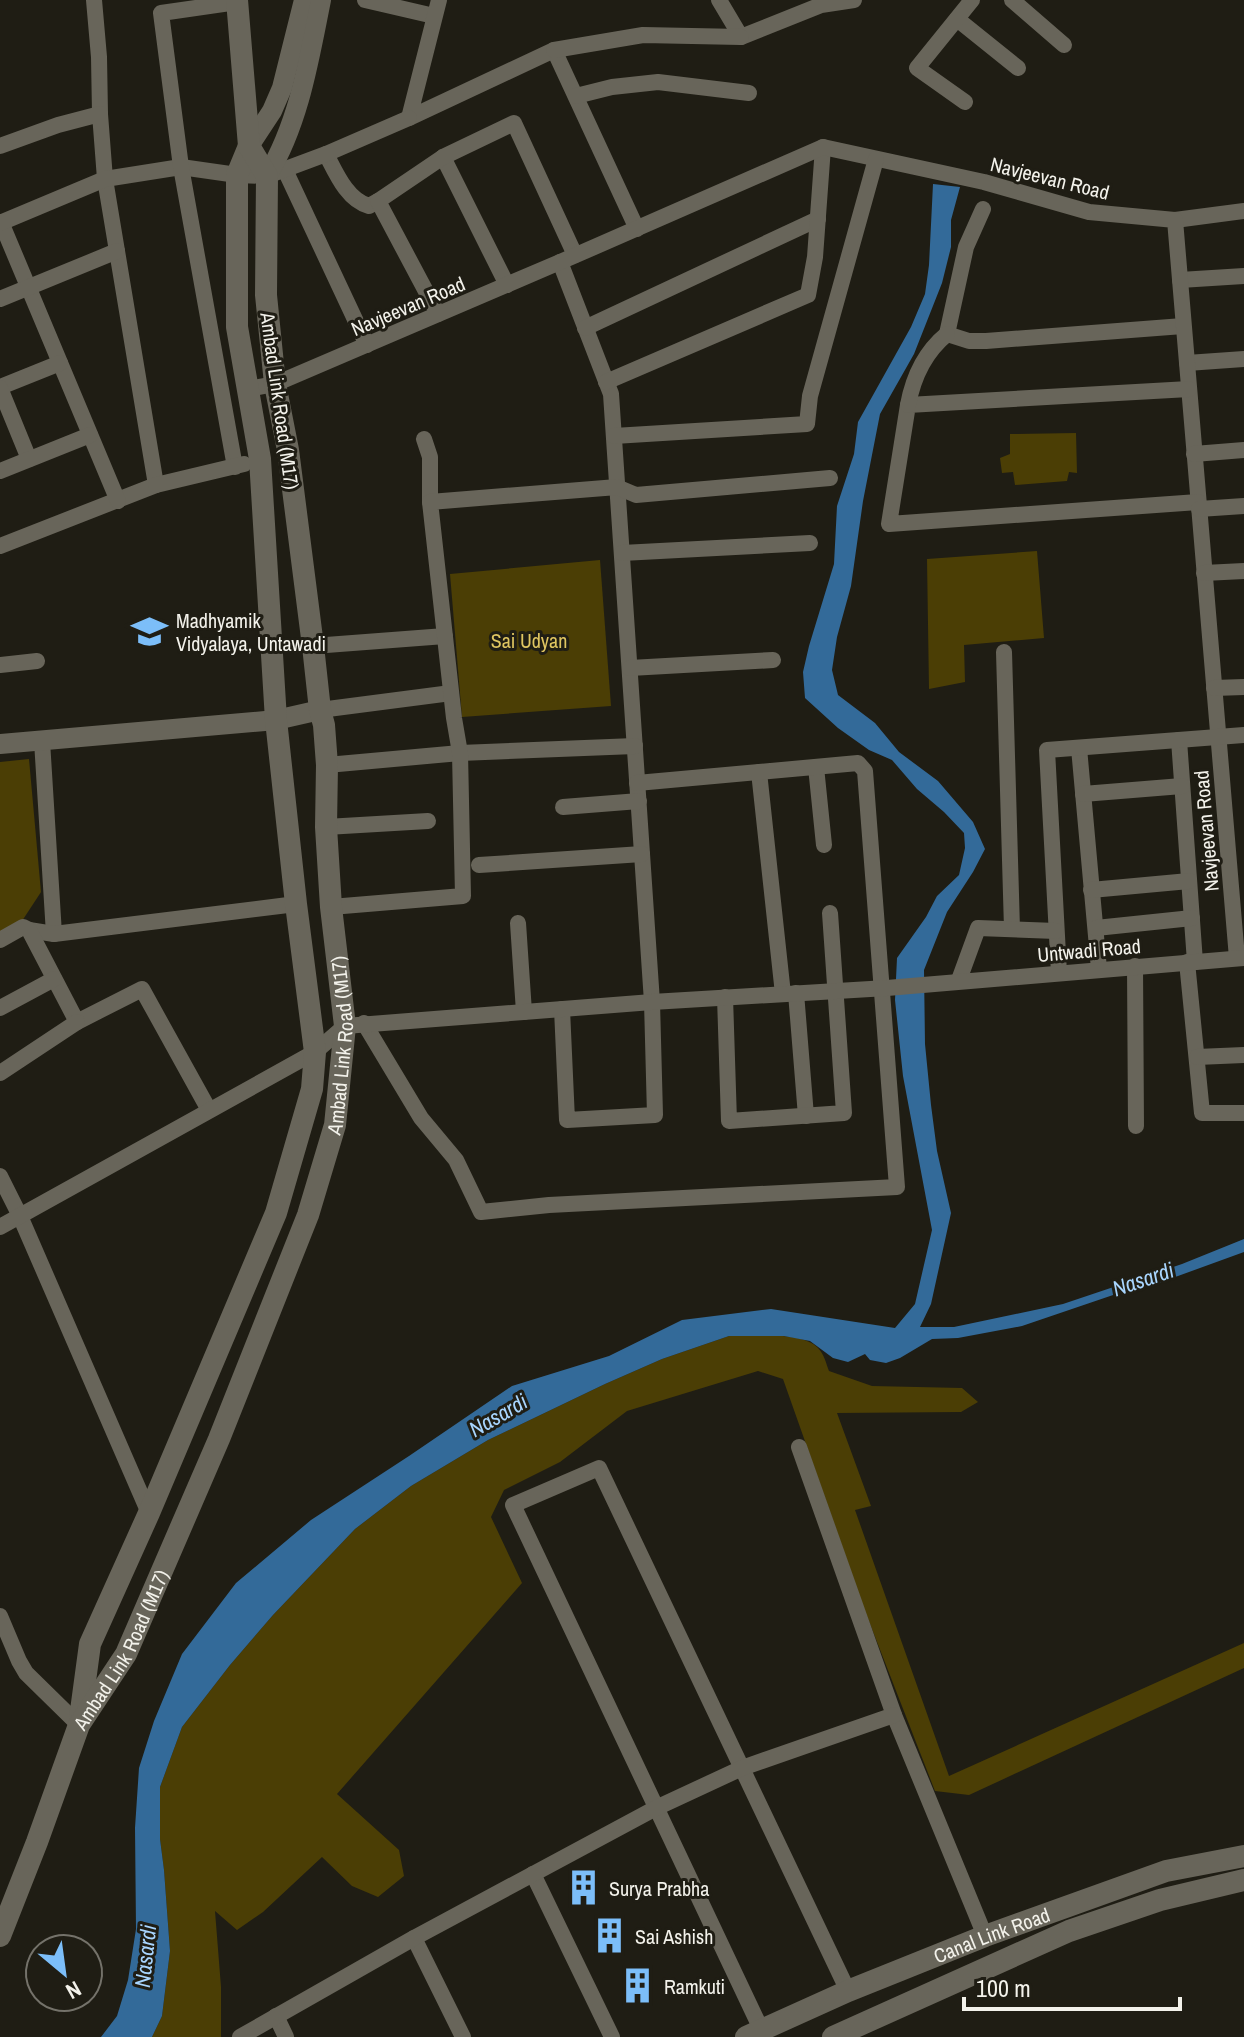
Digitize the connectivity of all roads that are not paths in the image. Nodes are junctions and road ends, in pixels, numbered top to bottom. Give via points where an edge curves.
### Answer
1 (94, 0) edge
2 (304, 0) edge
3 (321, 0) edge
4 (365, 0) edge
5 (719, 0) edge
6 (854, 0) edge
7 (972, 0) edge
8 (1012, 0) edge
9 (237, 1) edge
10 (826, 2) edge
11 (436, 8) edge
12 (957, 19) junction
13 (741, 37) junction
14 (1064, 45) dead end
15 (554, 50) junction
16 (1018, 68) dead end
17 (749, 93) dead end
18 (576, 96) junction
19 (965, 102) dead end
20 (100, 114) junction
21 (409, 118) junction
22 (0, 146) edge
23 (249, 146) junction
24 (823, 147) junction
25 (326, 154) junction
26 (443, 157) junction
27 (876, 159) junction
28 (181, 167) junction
29 (276, 173) junction
30 (237, 175) junction
31 (105, 179) junction
32 (378, 201) junction
33 (983, 209) dead end
34 (1244, 211) edge
35 (818, 219) junction
36 (1175, 220) junction
37 (1, 222) edge
38 (637, 229) junction
39 (117, 251) junction
40 (568, 259) junction
41 (1244, 276) edge
42 (1180, 280) junction
43 (507, 285) junction
44 (29, 288) junction
45 (0, 299) edge
46 (438, 314) junction
47 (1183, 326) junction
48 (585, 328) junction
49 (947, 334) junction
50 (367, 345) junction
51 (1244, 359) edge
52 (60, 363) junction
53 (1187, 363) junction
54 (606, 382) junction
55 (275, 384) junction
56 (248, 389) junction
57 (1189, 389) junction
58 (1, 393) edge
59 (908, 405) junction
60 (90, 435) junction
61 (614, 436) junction
62 (424, 439) dead end
63 (1244, 450) edge
64 (1194, 454) junction
65 (29, 459) junction
66 (260, 459) junction
67 (235, 467) junction
68 (0, 471) edge
69 (830, 478) dead end
70 (156, 485) junction
71 (617, 487) junction
72 (118, 501) junction
73 (430, 502) junction
74 (1198, 505) junction
75 (1244, 506) edge
76 (810, 543) dead end
77 (0, 546) edge
78 (622, 553) junction
79 (1244, 571) edge
80 (1204, 573) junction
81 (445, 636) junction
82 (313, 646) junction
83 (1004, 652) dead end
84 (773, 660) dead end
85 (37, 661) dead end
86 (0, 665) edge
87 (630, 668) junction
88 (1244, 687) edge
89 (1214, 688) junction
90 (451, 693) junction
91 (320, 710) junction
92 (276, 720) junction
93 (1244, 735) edge
94 (1218, 736) junction
95 (1179, 740) junction
96 (42, 741) junction
97 (0, 744) edge
98 (635, 746) junction
99 (1079, 748) junction
100 (460, 753) junction
101 (327, 765) junction
102 (816, 767) junction
103 (759, 772) junction
104 (637, 783) junction
105 (1182, 786) junction
106 (1083, 794) junction
107 (639, 801) junction
108 (563, 807) dead end
109 (428, 821) dead end
110 (326, 827) junction
111 (824, 845) dead end
112 (642, 854) junction
113 (479, 865) dead end
114 (1189, 881) junction
115 (1091, 890) junction
116 (296, 904) junction
117 (331, 907) junction
118 (830, 913) dead end
119 (1192, 918) junction
120 (518, 923) dead end
121 (1096, 928) junction
122 (1012, 929) junction
123 (29, 930) junction
124 (1056, 931) junction
125 (54, 934) junction
126 (0, 940) edge
127 (1240, 958) edge
128 (1191, 962) junction
129 (1135, 966) junction
130 (1099, 969) junction
131 (1059, 973) junction
132 (54, 979) junction
133 (959, 980) junction
134 (884, 988) junction
135 (837, 991) junction
136 (789, 994) junction
137 (725, 997) junction
138 (652, 1002) junction
139 (0, 1008) edge
140 (562, 1009) junction
141 (524, 1012) junction
142 (77, 1022) junction
143 (354, 1024) junction
144 (315, 1052) junction
145 (1244, 1055) edge
146 (1197, 1057) junction
147 (0, 1073) edge
148 (209, 1110) junction
149 (1244, 1113) edge
150 (806, 1116) junction
151 (1136, 1126) dead end
152 (0, 1176) edge
153 (20, 1216) junction
154 (0, 1227) edge
155 (799, 1447) dead end
156 (149, 1513) junction
157 (0, 1616) edge
158 (894, 1715) junction
159 (79, 1725) junction
160 (742, 1768) junction
161 (656, 1808) junction
162 (1244, 1856) edge
163 (533, 1874) junction
164 (1244, 1880) edge
165 (0, 1936) edge
166 (985, 1936) junction
167 (414, 1938) junction
168 (848, 1991) junction
169 (276, 2016) junction
170 (753, 2033) edge
171 (240, 2037) edge
172 (286, 2037) edge
173 (463, 2037) edge
174 (612, 2037) edge
175 (833, 2037) edge

1 - 20 street
2 - 23 street via 282,88
3 - 29 street
4 - 11 street
5 - 13 street
6 - 10 street
7 - 12 street
8 - 14 street
9 - 23 main road
9 - 28 street via 161,13
10 - 13 street
11 - 21 street
12 - 16 street
12 - 19 street via 917,68
13 - 15 street via 643,35
15 - 18 street
15 - 21 street
17 - 18 street via 658,82
18 - 38 street
20 - 22 street
20 - 31 street
21 - 25 street
23 - 29 main road
23 - 30 main road
24 - 27 street, Navjeevan Road
24 - 35 street
24 - 38 street, Navjeevan Road
25 - 29 street
25 - 32 street via 361,204
26 - 32 street
26 - 40 street via 514,123
26 - 43 street
27 - 36 street, Navjeevan Road via 1089,212
27 - 61 street via 810,396 807,424
28 - 30 street
28 - 31 street
28 - 67 street
29 - 30 street
29 - 50 street
29 - 55 main road, Ambad Link Road (M17) via 266,295
30 - 56 main road via 237,327
31 - 37 street
31 - 39 street
32 - 46 street
33 - 49 street via 966,247
34 - 36 street
35 - 48 street
35 - 54 street via 808,295
36 - 42 street, Navjeevan Road
37 - 44 street
38 - 40 street, Navjeevan Road
39 - 44 street
39 - 70 street
40 - 43 street, Navjeevan Road
40 - 48 street
41 - 42 street
42 - 47 street, Navjeevan Road
43 - 46 street, Navjeevan Road
44 - 45 street
44 - 52 street
46 - 50 street, Navjeevan Road
47 - 49 street via 986,341
47 - 53 street, Navjeevan Road
48 - 54 street
49 - 59 street via 934,345 911,386
50 - 55 street, Navjeevan Road
51 - 53 street
52 - 58 street
52 - 60 street
53 - 57 street, Navjeevan Road
54 - 61 street
55 - 56 street, Navjeevan Road
55 - 82 main road, Ambad Link Road (M17)
56 - 66 main road
57 - 59 street
57 - 64 street, Navjeevan Road
58 - 65 street
59 - 74 street via 889,524
60 - 65 street
60 - 72 street
61 - 71 street
62 - 73 street via 430,457
63 - 64 street
64 - 74 street, Navjeevan Road
65 - 68 street
66 - 67 street
66 - 92 main road
67 - 70 street
69 - 71 street via 636,495
70 - 72 street
71 - 73 street
71 - 78 street
72 - 77 street
73 - 81 street
74 - 75 street
74 - 80 street, Navjeevan Road
76 - 78 street
78 - 87 street
79 - 80 street
80 - 89 street, Navjeevan Road
81 - 82 street
81 - 90 street
82 - 91 main road, Ambad Link Road (M17)
83 - 122 street
84 - 87 street
85 - 86 street
87 - 98 street
88 - 89 street
89 - 94 street, Navjeevan Road
90 - 91 street
90 - 100 street
91 - 92 street
91 - 101 main road, Ambad Link Road (M17)
92 - 96 street
92 - 116 main road
93 - 94 street
94 - 95 street
94 - 127 street, Navjeevan Road
95 - 99 street
95 - 105 street
96 - 97 street
96 - 125 street
98 - 100 street
98 - 104 street
99 - 106 street
99 - 124 street via 1047,750
100 - 101 street
100 - 117 street via 463,896
101 - 110 main road, Ambad Link Road (M17)
102 - 103 street
102 - 111 street
102 - 134 street via 858,763 865,771
103 - 104 street
103 - 136 street
104 - 107 street
105 - 106 street
105 - 114 street
106 - 115 street
107 - 108 street
107 - 112 street
109 - 110 street
110 - 117 main road, Ambad Link Road (M17)
112 - 113 street
112 - 138 street
114 - 115 street
114 - 119 street
115 - 121 street
116 - 125 street
116 - 144 main road
117 - 143 main road, Ambad Link Road (M17)
118 - 135 street
119 - 121 street
119 - 128 street
120 - 141 street
121 - 130 street
122 - 124 street
122 - 133 street via 978,928
123 - 125 street
123 - 126 street via 23,927
123 - 132 street
124 - 131 street
127 - 128 street, Untwadi Road
128 - 129 street, Untwadi Road
128 - 146 street
129 - 130 street, Untwadi Road
129 - 151 street
130 - 131 street, Untwadi Road
131 - 133 street, Untwadi Road
132 - 139 street
132 - 142 street
133 - 134 street, Untwadi Road
134 - 135 street, Untwadi Road
134 - 143 street via 897,1187 481,1212 456,1160
135 - 136 street, Untwadi Road
135 - 150 street via 844,1113
136 - 137 street, Untwadi Road
136 - 150 street
137 - 138 street, Untwadi Road
137 - 150 street via 729,1121
138 - 140 street, Untwadi Road
138 - 140 street via 655,1115 567,1120
140 - 141 street, Untwadi Road
141 - 143 street, Untwadi Road
142 - 147 street
142 - 148 street via 142,989
143 - 144 street
143 - 159 main road, Ambad Link Road (M17) via 335,1125 308,1215 126,1654
144 - 148 street
144 - 156 main road via 312,1089 276,1213
145 - 146 street
146 - 149 street via 1202,1113
148 - 153 street
152 - 153 street
153 - 154 street
153 - 156 street
155 - 158 street
156 - 159 main road via 90,1644
157 - 159 street via 26,1673
158 - 160 street
158 - 166 street
159 - 165 main road, Ambad Link Road (M17)
160 - 161 street
160 - 161 street via 599,1468 513,1505
160 - 168 street
161 - 163 street
161 - 170 street
162 - 166 main road, Canal Link Road via 1166,1871
163 - 167 street
163 - 174 street
164 - 175 main road, Canal Link Road via 1160,1900 1069,1931
166 - 168 main road, Canal Link Road
167 - 169 street
167 - 173 street
168 - 170 main road, Canal Link Road
169 - 171 street
169 - 172 street

